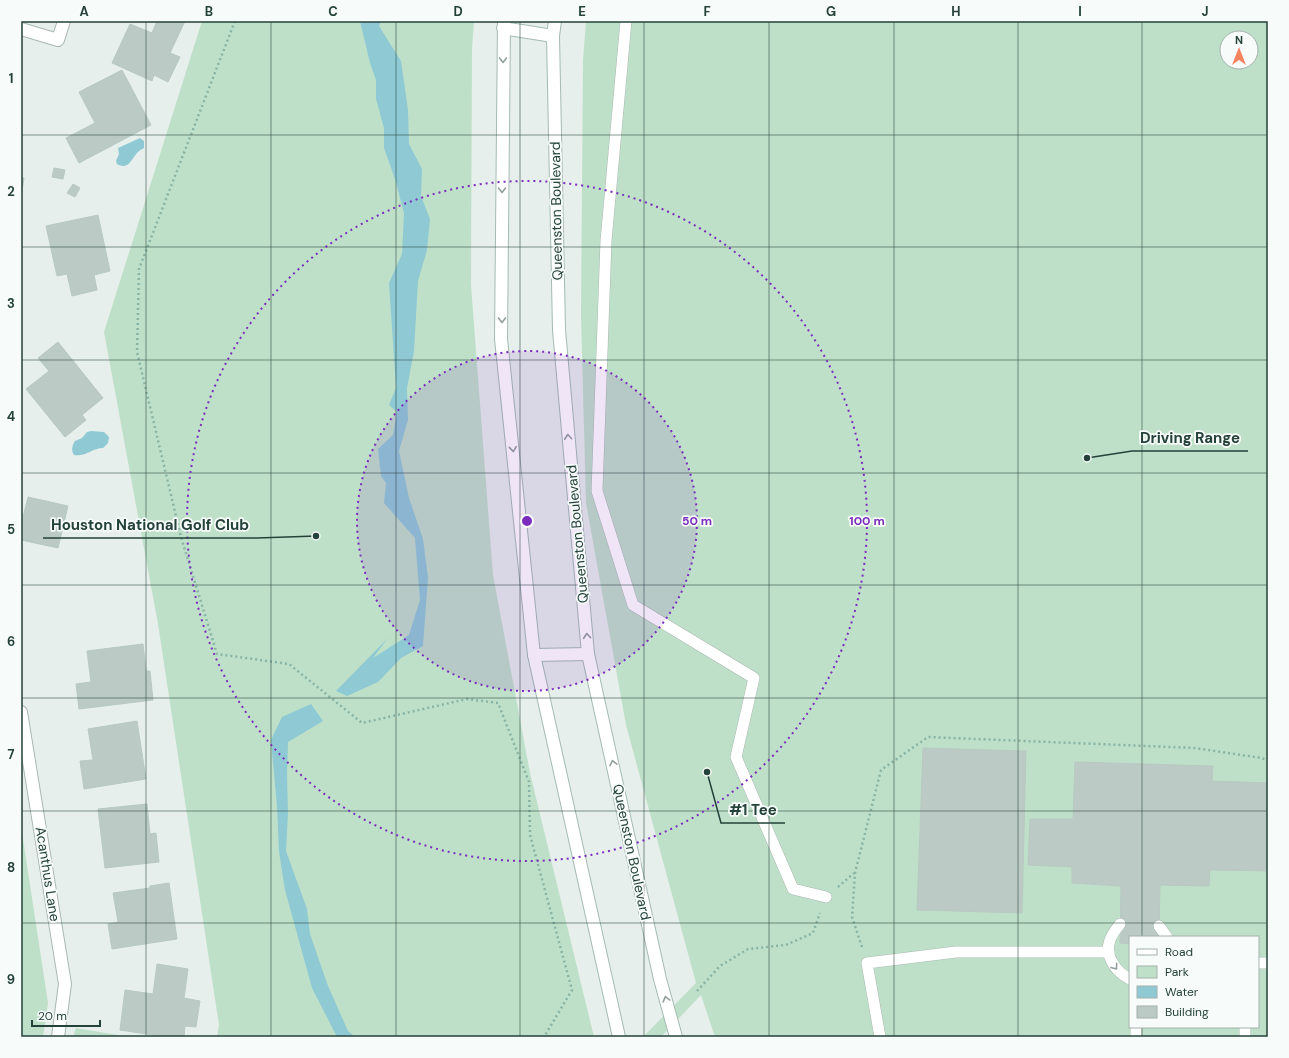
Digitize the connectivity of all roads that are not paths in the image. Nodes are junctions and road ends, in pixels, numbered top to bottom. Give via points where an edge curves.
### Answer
1 (64, 21) edge
2 (555, 21) edge
3 (626, 21) edge
4 (504, 25) edge
5 (21, 29) edge
6 (553, 36) junction
7 (588, 654) junction
8 (534, 655) junction
9 (21, 712) edge
10 (826, 897) road end
11 (1120, 924) dead end
12 (1159, 926) dead end
13 (1167, 936) edge
14 (1109, 952) junction
15 (1129, 978) edge
16 (58, 1037) edge
17 (619, 1037) edge
18 (676, 1037) edge
19 (880, 1037) edge

1 - 5 main road via 58,40
2 - 6 main road, Queenston Boulevard
3 - 10 lane via 606,241 597,491 632,605 754,678 736,757 792,889
4 - 6 main road
4 -> 8 main road via 501,339
7 -> 6 main road, Queenston Boulevard via 559,330
7 - 8 main road
18 -> 7 main road, Queenston Boulevard via 659,972
8 - 17 main road
9 - 16 main road, Acanthus Lane via 65,984
11 - 14 lane via 1110,939
12 - 13 lane
14 -> 15 lane via 1111,962 1120,973
14 - 19 lane via 956,952 867,962

